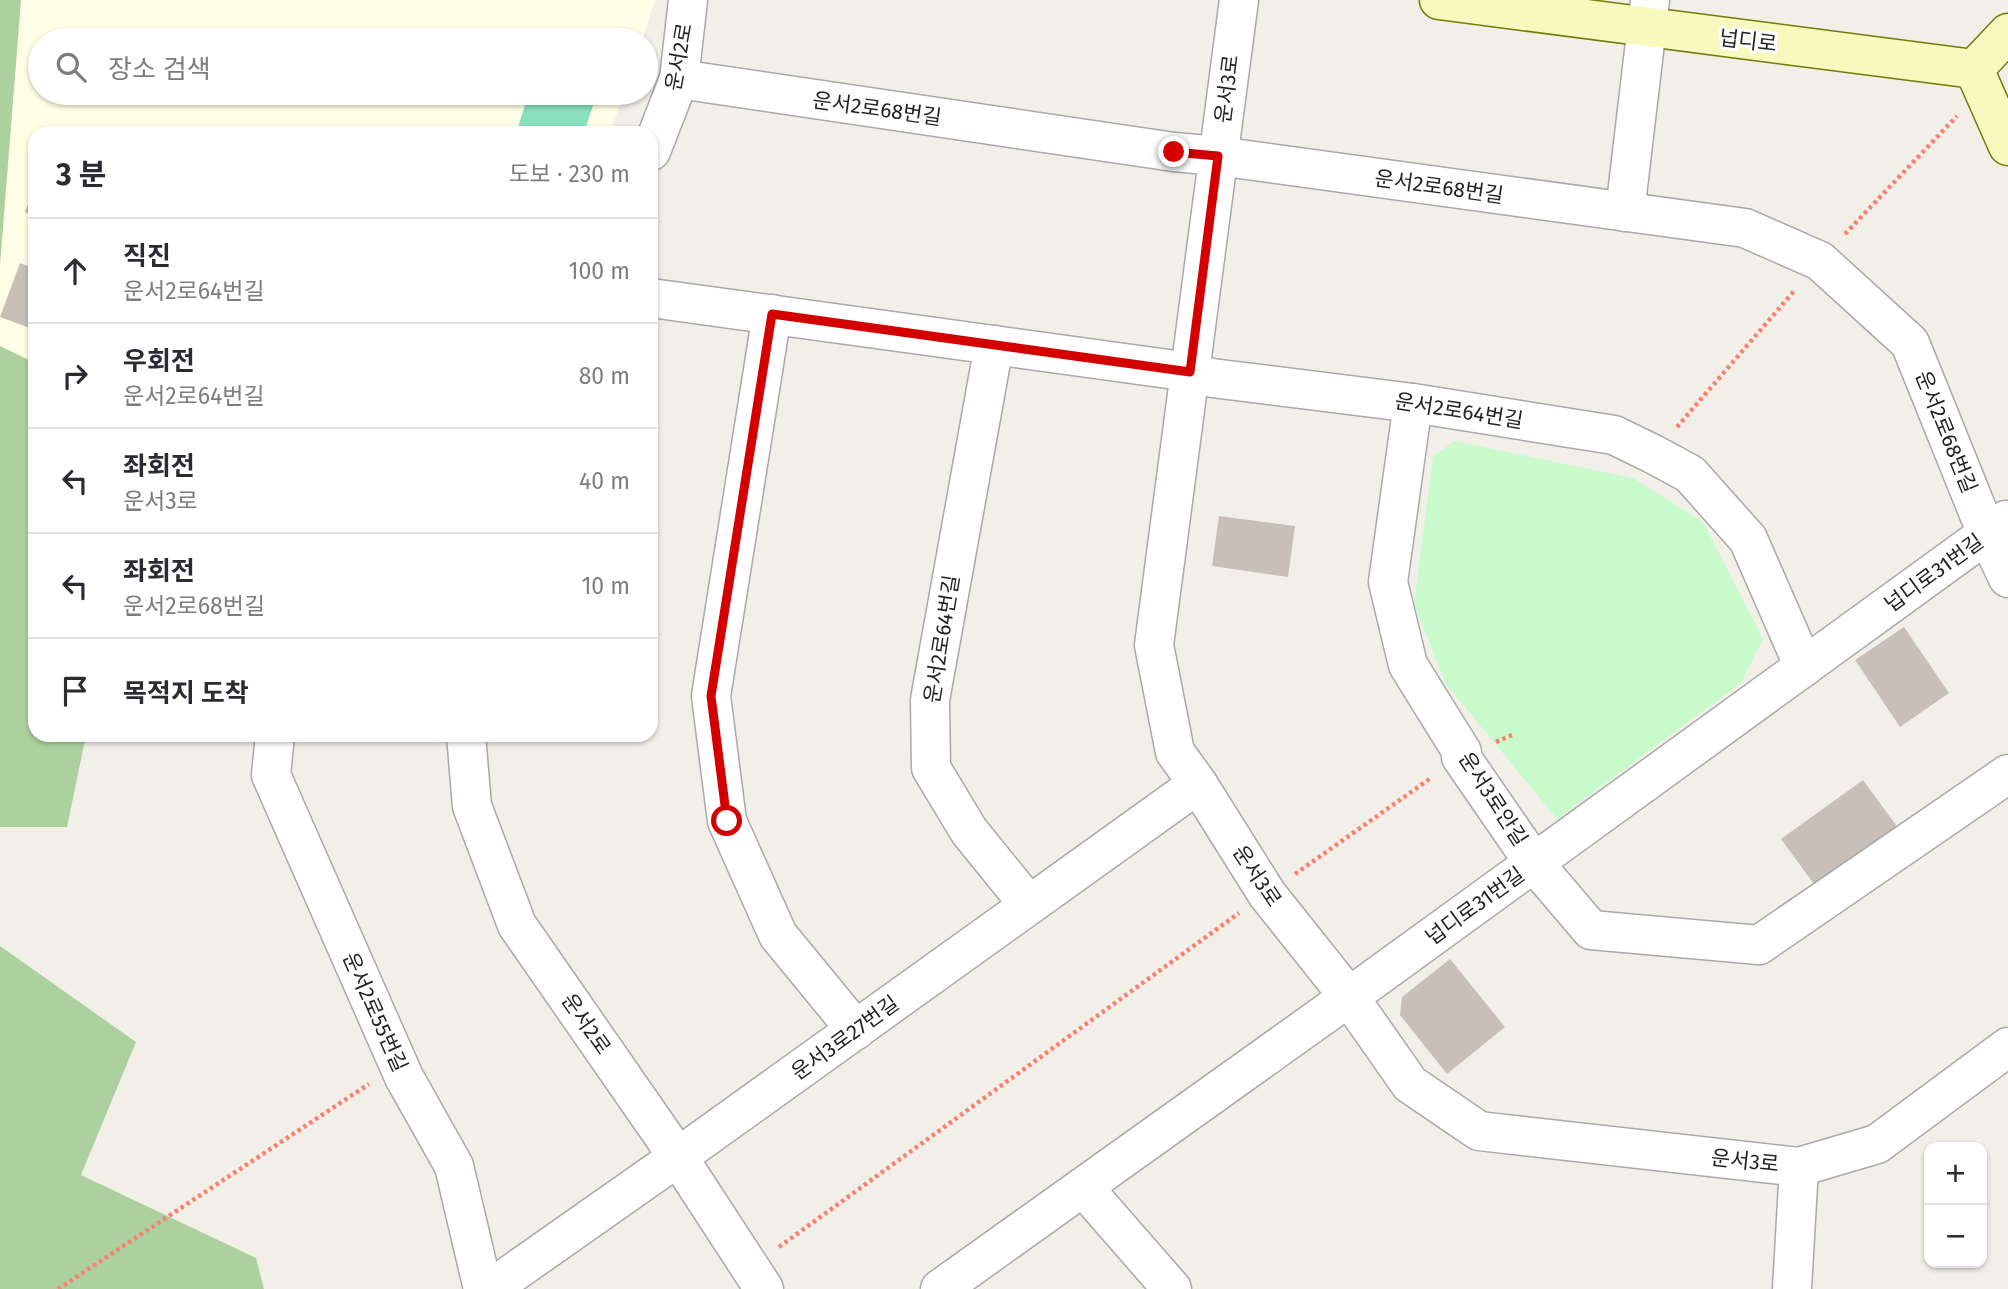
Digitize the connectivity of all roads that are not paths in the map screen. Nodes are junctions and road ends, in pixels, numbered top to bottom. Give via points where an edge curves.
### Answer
1 (688, 0) edge
2 (1239, 0) edge
3 (1439, 0) edge
4 (1648, 14) edge
5 (2008, 33) edge
6 (1974, 69) junction
7 (679, 79) junction
8 (658, 134) edge
9 (2008, 146) edge
10 (1218, 156) junction
11 (1625, 212) junction
12 (658, 299) edge
13 (772, 314) junction
14 (994, 345) junction
15 (1190, 372) junction
16 (1413, 403) junction
17 (1998, 526) edge
18 (2008, 578) edge
19 (1804, 667) junction
20 (274, 742) edge
21 (467, 742) edge
22 (2008, 774) edge
23 (1198, 784) junction
24 (1534, 863) junction
25 (1030, 905) junction
26 (1349, 998) junction
27 (856, 1030) junction
28 (2008, 1047) edge
29 (678, 1157) junction
30 (1800, 1167) junction
31 (1083, 1187) junction
32 (757, 1279) edge
33 (483, 1289) edge
34 (490, 1289) edge
35 (940, 1289) edge
36 (1172, 1289) edge
37 (1792, 1289) edge

1 - 7 street, 운서2로
2 - 10 street, 운서3로
3 - 4 street, 넙디로
4 - 6 street, 넙디로
4 - 11 street
5 - 6 street
6 - 9 street
7 - 8 street, 운서2로
7 - 10 street, 운서2로68번길
10 - 11 street, 운서2로68번길
10 - 15 street, 운서3로
11 - 17 street, 운서2로68번길 via 1745,228 1820,261 1910,343
12 - 13 street, 운서2로64번길
13 - 14 street, 운서2로64번길
13 - 27 street via 711,696 727,821 778,935
14 - 15 street, 운서2로64번길
14 - 25 street, 운서2로64번길 via 930,700 931,768 969,831
15 - 16 street, 운서2로64번길 via 1212,379
15 - 23 street, 운서3로 via 1154,645 1175,752
16 - 19 street, 운서2로64번길 via 1614,435 1690,474 1748,539
16 - 24 street, 운서3로안길 via 1388,582 1408,665 1461,757
17 - 18 street, 운서2로68번길
17 - 19 street, 넙디로31번길
19 - 24 street, 넙디로31번길
20 - 33 street, 운서2로55번길 via 271,775 396,1061 454,1166
21 - 29 street, 운서2로 via 472,806 517,925
22 - 24 street, 운서3로안길 via 1759,945 1591,930
23 - 25 street, 운서3로27번길
23 - 26 street, 운서3로 via 1267,894
24 - 26 street, 넙디로31번길
25 - 27 street, 운서3로27번길
26 - 30 street, 운서3로 via 1409,1084 1479,1131
26 - 31 street, 넙디로31번길
27 - 29 street, 운서3로27번길
28 - 30 street, 운서3로 via 1877,1144
29 - 32 street, 운서2로
29 - 34 street, 운서3로27번길
30 - 37 street
31 - 35 street, 넙디로31번길
31 - 36 street

